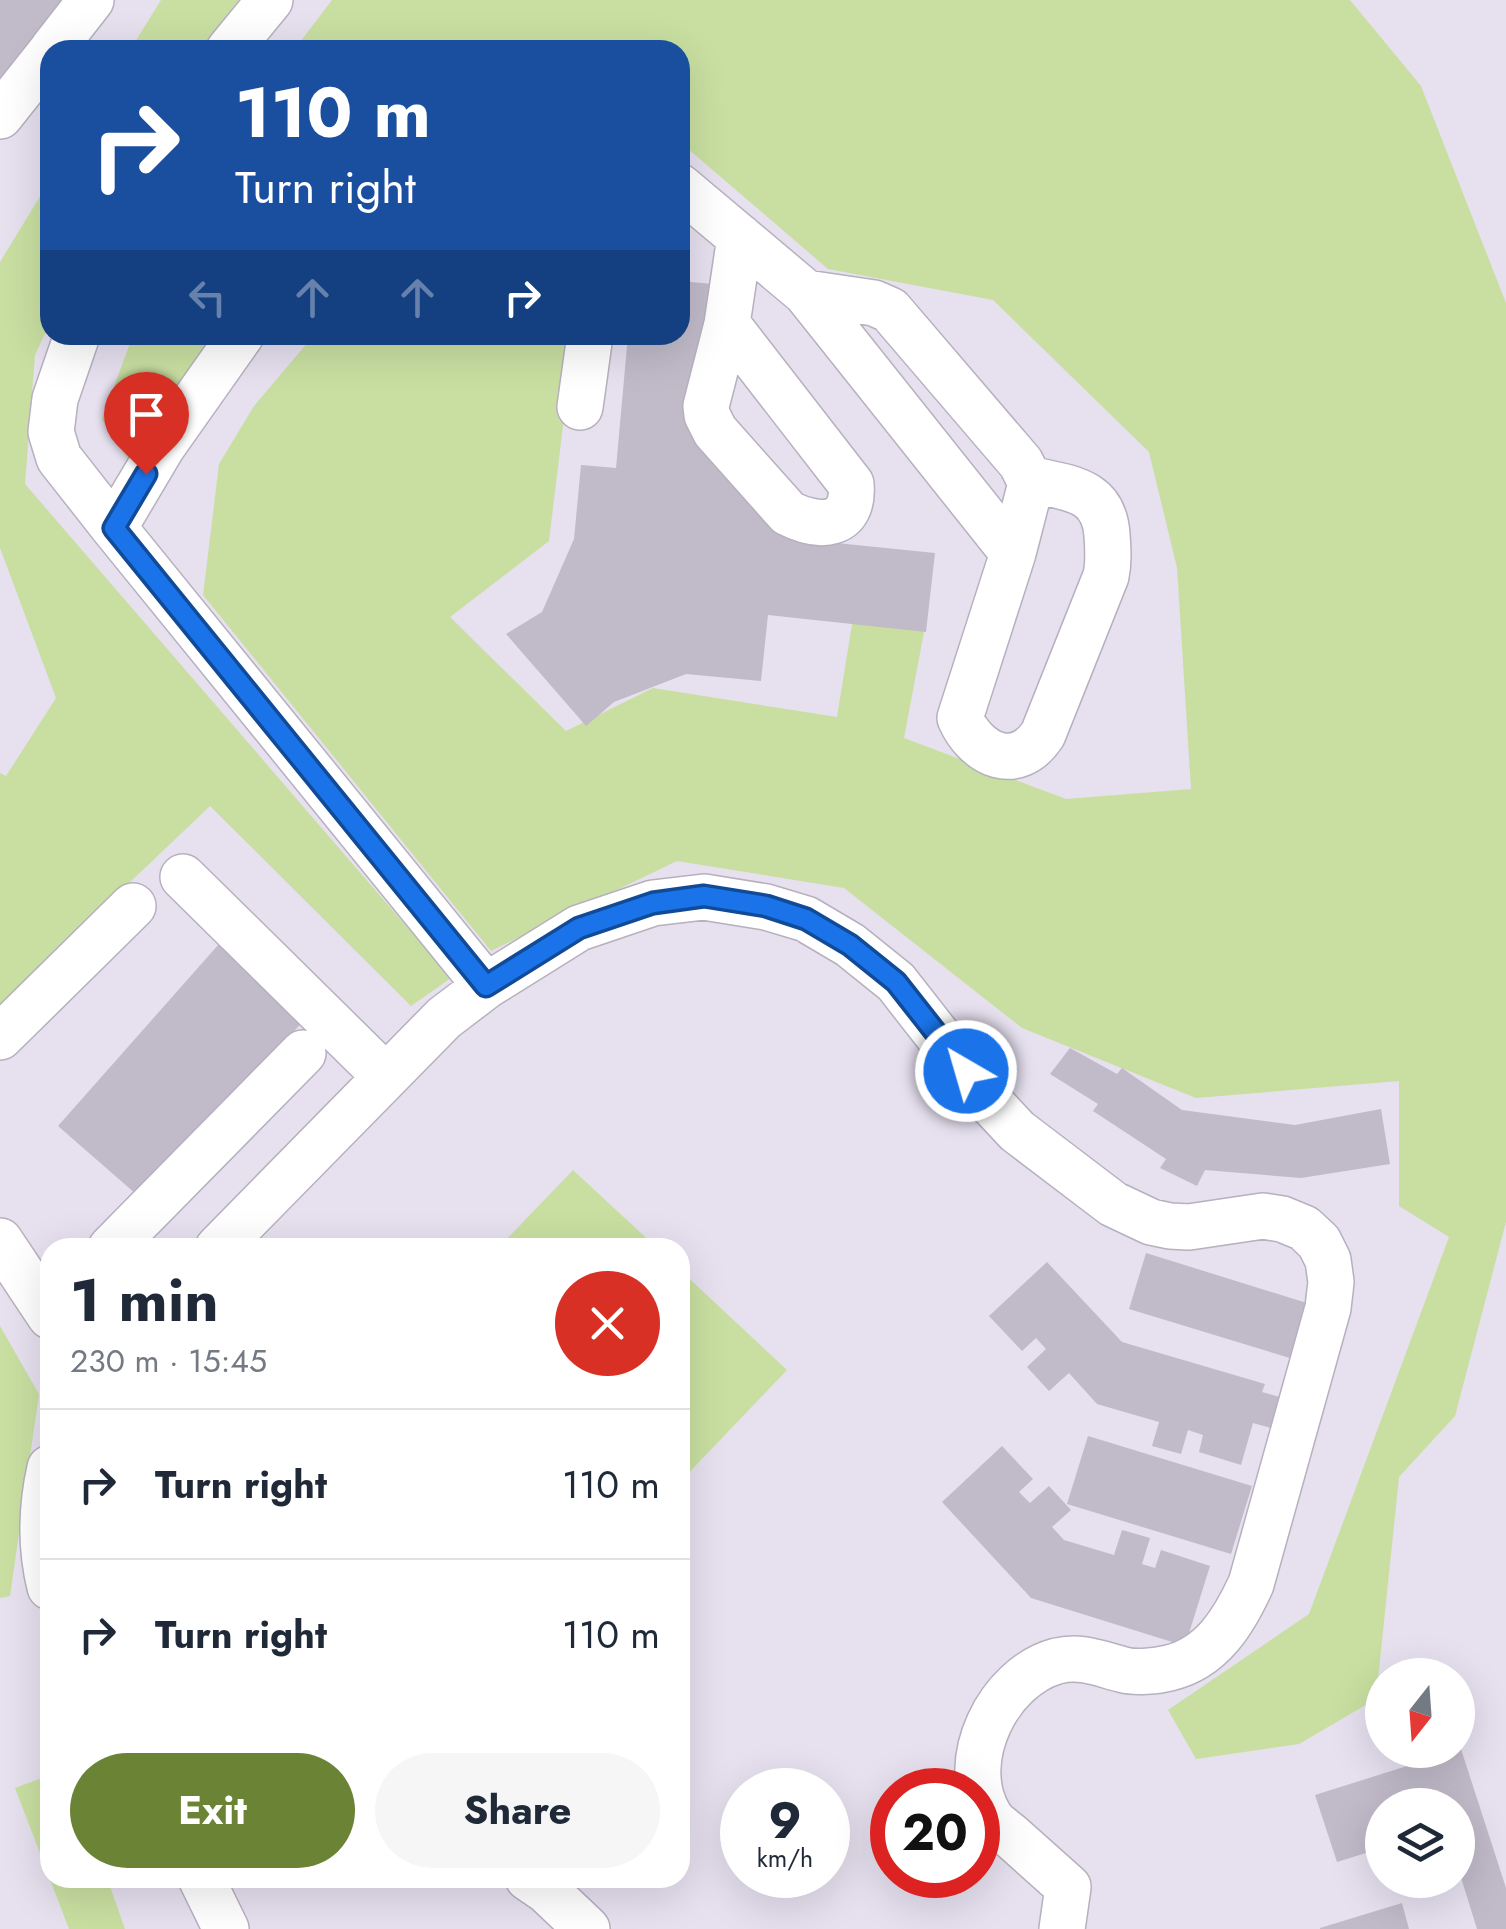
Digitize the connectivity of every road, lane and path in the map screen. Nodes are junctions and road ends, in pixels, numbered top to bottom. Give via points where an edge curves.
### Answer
1 (91, 0) edge
2 (270, 0) edge
3 (60, 40) edge
4 (238, 40) edge
5 (40, 65) edge
6 (0, 116) edge
7 (690, 195) edge
8 (740, 238) junction
9 (806, 293) junction
10 (727, 324) dead end
11 (73, 345) edge
12 (234, 345) edge
13 (589, 345) edge
14 (580, 407) dead end
15 (1029, 479) junction
16 (114, 528) junction
17 (1012, 553) junction
18 (183, 878) dead end
19 (133, 906) dead end
20 (486, 986) junction
21 (0, 1037) edge
22 (303, 1052) dead end
23 (386, 1077) junction
24 (122, 1238) edge
25 (228, 1238) edge
26 (0, 1241) edge
27 (40, 1300) edge
28 (206, 1888) edge
29 (543, 1888) edge
30 (226, 1929) edge
31 (587, 1929) edge
32 (1062, 1929) edge

1 - 3 lane
2 - 4 lane
5 - 6 lane
7 - 8 lane
8 - 9 lane
8 - 10 lane
9 - 15 lane via 890,310
9 - 17 lane
11 - 16 lane via 54,400 52,432 59,458
12 - 16 lane
13 - 14 lane
15 - 17 lane
15 - 17 lane via 1098,504 1108,568 1043,734 1036,745 1011,756 975,744 960,718
16 - 20 lane
18 - 23 lane
19 - 21 lane
20 - 23 lane
20 - 32 lane via 579,928 653,903 704,896 766,906 806,919 896,982 1017,1131 1114,1204 1170,1226 1282,1219 1319,1242 1331,1282 1328,1308 1236,1617 1206,1652 1170,1668 1129,1671 1084,1658 1035,1670 1012,1687 977,1754 989,1817 1068,1886
22 - 24 lane
23 - 25 lane
26 - 27 lane
28 - 30 lane
29 - 31 lane

